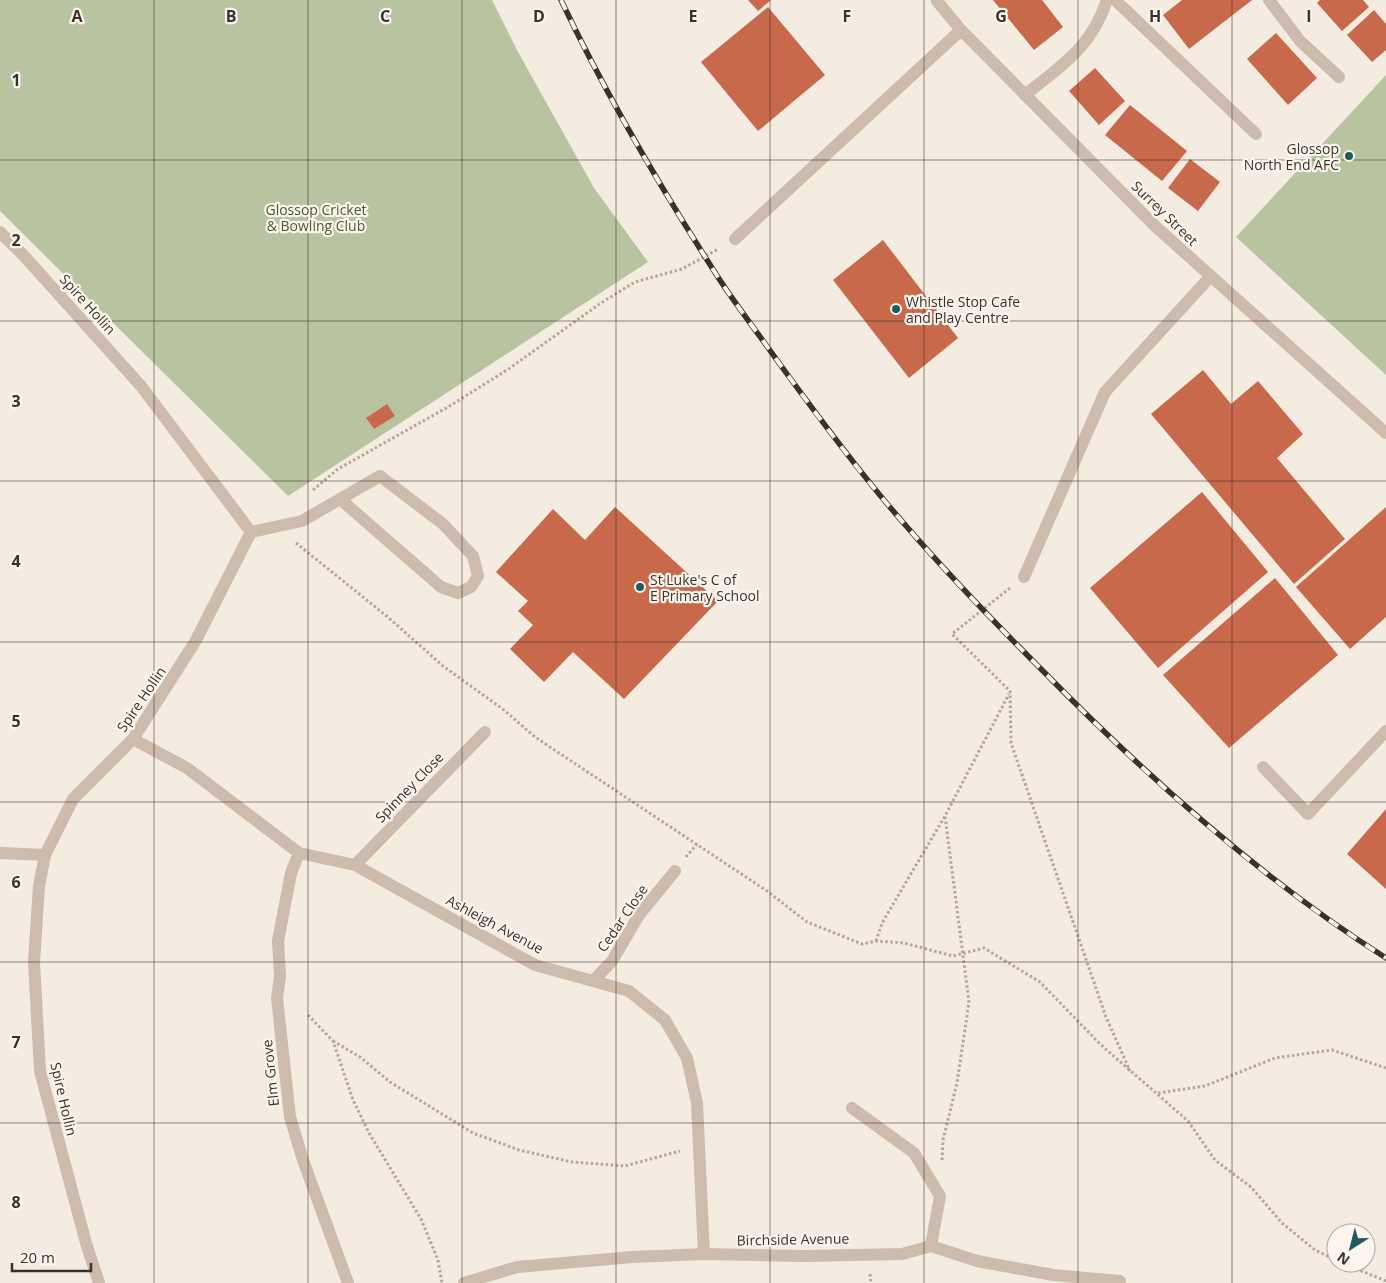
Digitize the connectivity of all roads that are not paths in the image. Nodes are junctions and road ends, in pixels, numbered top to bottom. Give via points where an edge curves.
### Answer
1 (1107, 0) edge
2 (1115, 0) edge
3 (1269, 0) edge
4 (937, 1) edge
5 (961, 30) junction
6 (1339, 77) dead end
7 (1025, 95) junction
8 (1256, 134) dead end
9 (0, 232) edge
10 (735, 239) road end
11 (1210, 276) junction
12 (1386, 433) edge
13 (340, 499) junction
14 (251, 532) junction
15 (1024, 577) road end
16 (1386, 731) edge
17 (485, 732) dead end
18 (133, 739) junction
19 (1263, 767) dead end
20 (0, 853) edge
21 (299, 853) junction
22 (45, 855) junction
23 (355, 865) junction
24 (675, 871) dead end
25 (593, 982) junction
26 (852, 1108) dead end
27 (931, 1246) junction
28 (704, 1254) junction
29 (1120, 1281) dead end
30 (99, 1283) edge
31 (348, 1283) edge
32 (464, 1283) edge

1 - 7 street via 1100,21 1076,54
2 - 8 street
3 - 6 street via 1300,41
4 - 5 street, Surrey Street
5 - 7 street, Surrey Street
5 - 10 street
7 - 11 street, Surrey Street via 1155,226
9 - 14 street, Spire Hollin via 141,386
11 - 12 street, Surrey Street
11 - 15 street via 1105,392
13 - 13 street via 380,476 443,524 473,556 478,576 471,587 458,592 441,587
13 - 14 street via 302,520
14 - 18 street, Spire Hollin via 195,642
16 - 19 street via 1308,814
17 - 23 street, Spinney Close
18 - 21 street, Ashleigh Avenue via 187,768
18 - 22 street, Spire Hollin via 73,799
20 - 22 street
21 - 23 street, Ashleigh Avenue
21 - 31 street, Elm Grove via 291,873 278,941 280,976 277,998 290,1117
22 - 30 street, Spire Hollin via 38,886 34,962 40,1071
23 - 25 street, Ashleigh Avenue via 535,965
24 - 25 street, Cedar Close via 639,915 612,961
25 - 28 street, Ashleigh Avenue via 629,991 665,1020 687,1058 697,1103
26 - 27 street via 914,1153 940,1196
27 - 28 street, Birchside Avenue via 902,1254
27 - 29 street via 977,1261 1053,1275
28 - 32 street, Birchside Avenue via 517,1267

